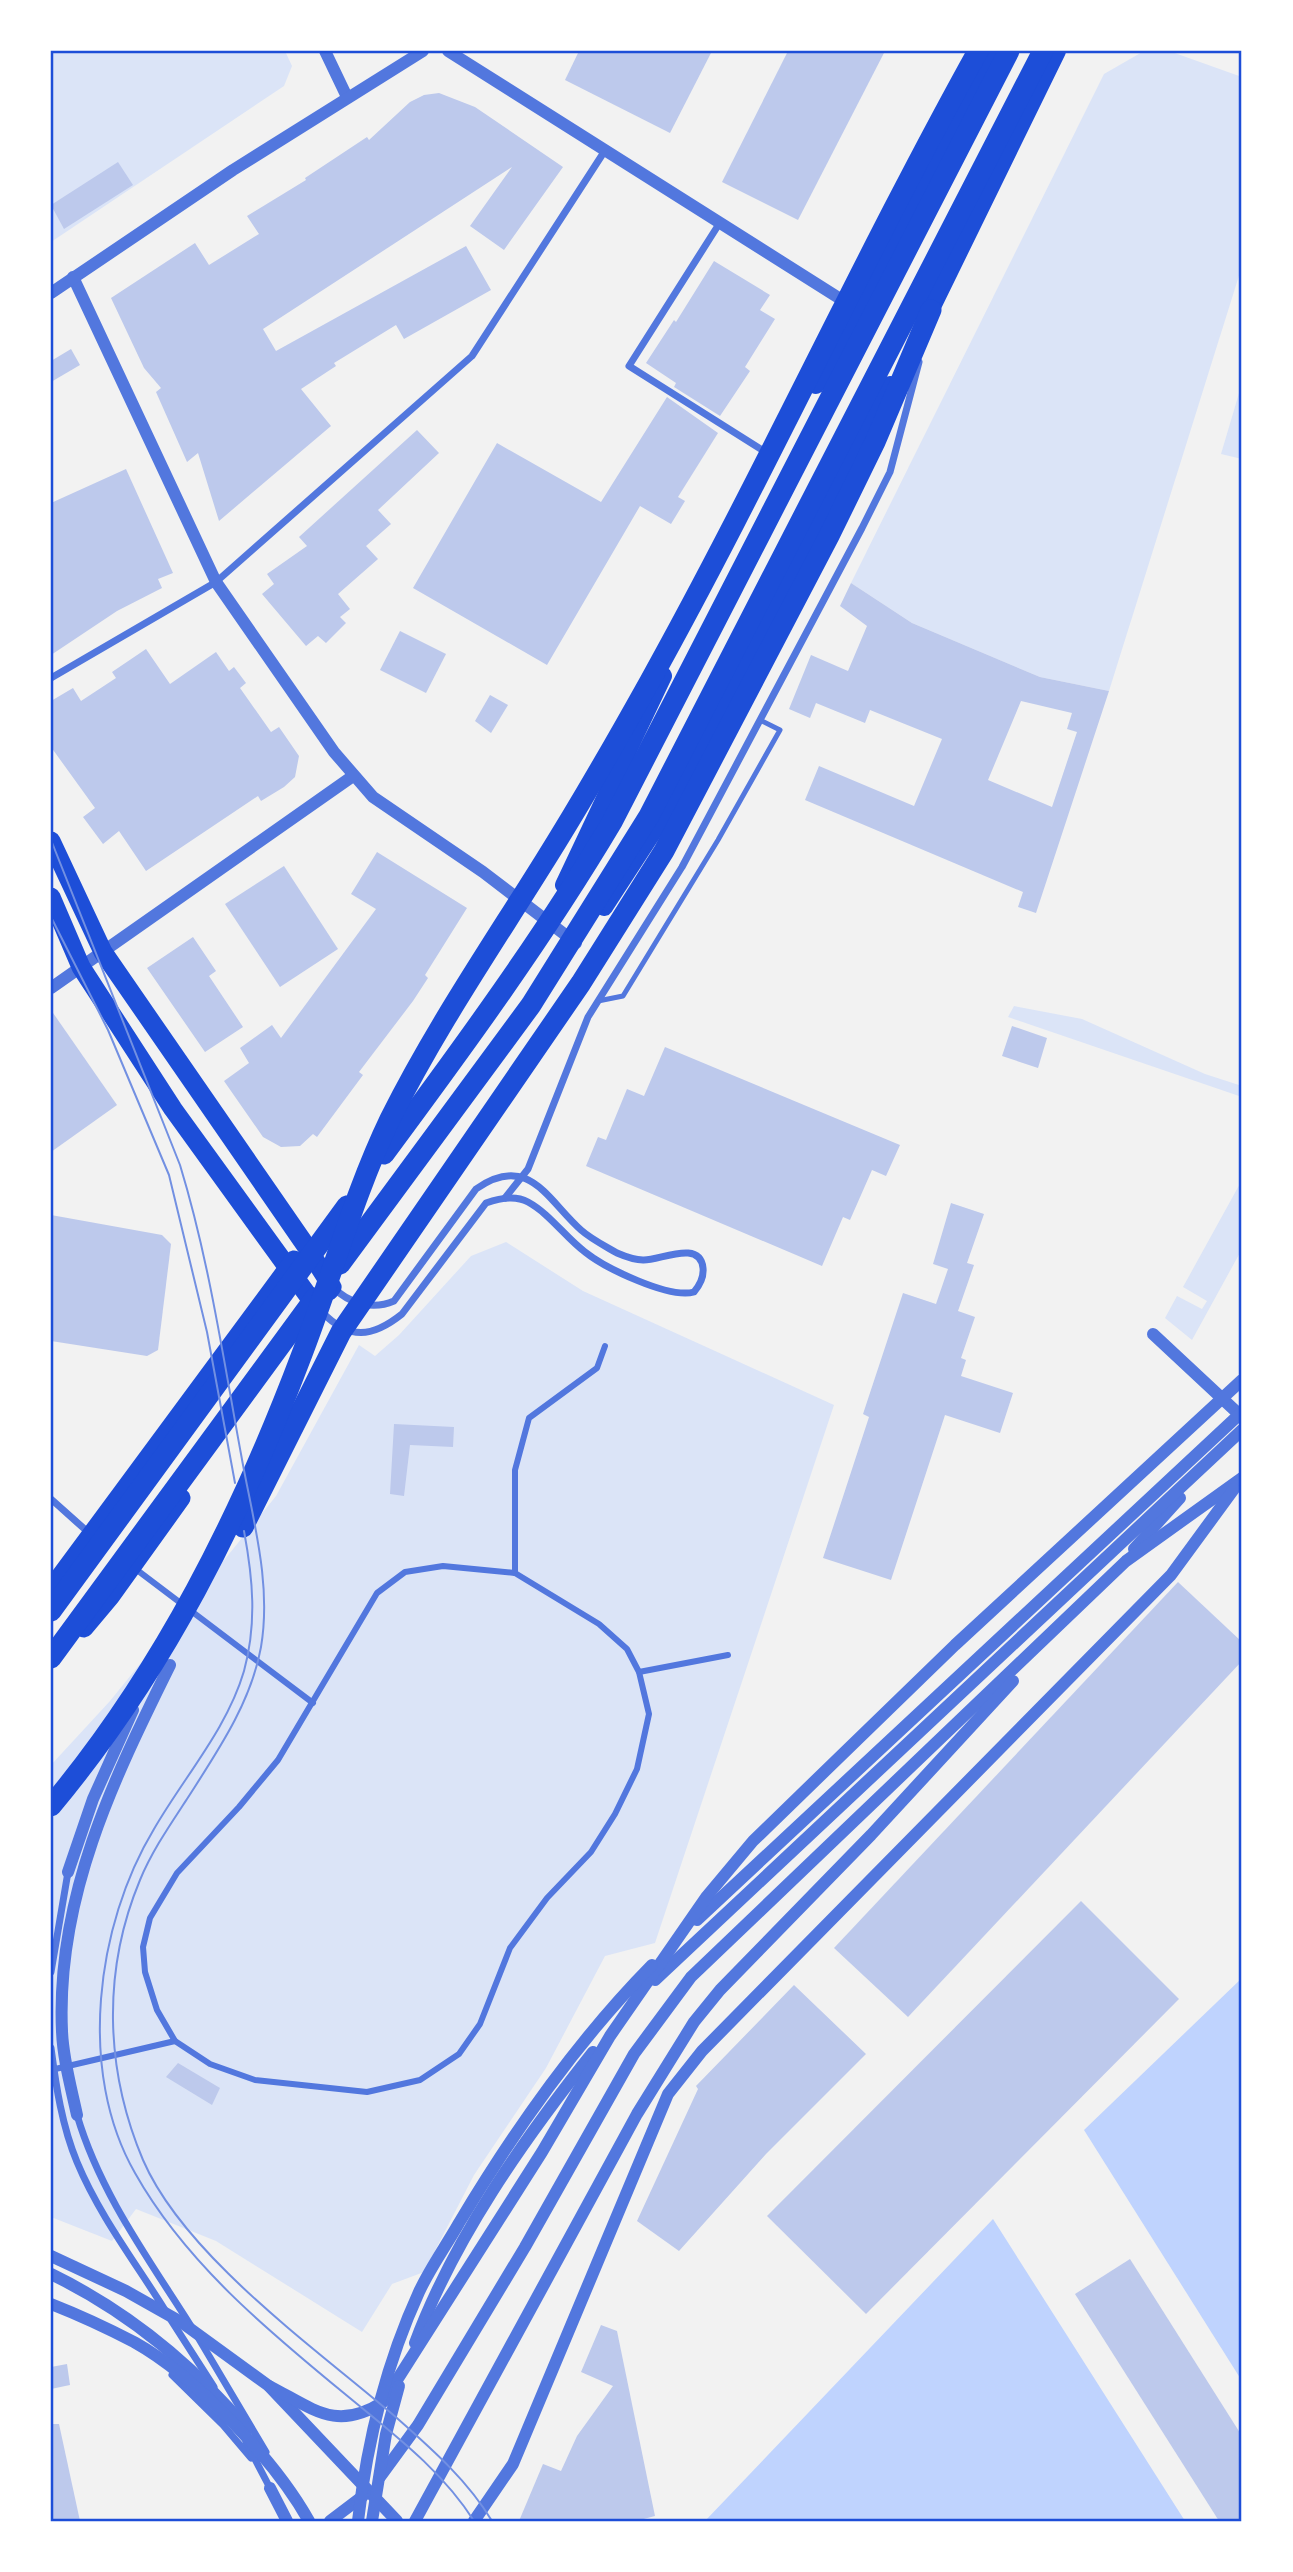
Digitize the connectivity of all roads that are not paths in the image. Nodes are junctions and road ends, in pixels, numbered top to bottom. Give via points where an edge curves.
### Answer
1 (325, 51) edge
2 (423, 51) edge
3 (448, 51) edge
4 (978, 51) edge
5 (996, 51) edge
6 (1009, 51) edge
7 (1043, 51) edge
8 (1057, 51) edge
9 (1021, 93) junction
10 (347, 97) junction
11 (604, 152) junction
12 (719, 224) junction
13 (73, 277) junction
14 (51, 293) edge
15 (856, 309) junction
16 (931, 310) junction
17 (777, 459) junction
18 (216, 582) junction
19 (51, 678) edge
20 (760, 720) junction
21 (353, 776) junction
22 (51, 841) edge
23 (51, 897) edge
24 (547, 920) junction
25 (579, 945) junction
26 (103, 952) junction
27 (81, 967) junction
28 (51, 988) edge
29 (598, 1001) junction
30 (523, 1179) junction
31 (505, 1198) junction
32 (306, 1246) junction
33 (288, 1268) junction
34 (332, 1287) junction
35 (317, 1308) junction
36 (1153, 1334) dead end
37 (606, 1346) dead end
38 (1242, 1380) edge
39 (1242, 1412) edge
40 (1242, 1418) edge
41 (1242, 1430) edge
42 (1241, 1479) edge
43 (51, 1499) edge
44 (90, 1534) junction
45 (132, 1567) junction
46 (515, 1573) junction
47 (51, 1590) edge
48 (51, 1611) edge
49 (728, 1655) dead end
50 (51, 1658) edge
51 (164, 1662) junction
52 (51, 1666) edge
53 (639, 1672) junction
54 (313, 1703) junction
55 (51, 1806) edge
56 (51, 1821) edge
57 (68, 1872) joint
58 (51, 1972) edge
59 (175, 2040) junction
60 (51, 2048) edge
61 (51, 2070) edge
62 (77, 2115) joint
63 (51, 2256) edge
64 (51, 2274) edge
65 (51, 2299) edge
66 (51, 2304) edge
67 (269, 2386) junction
68 (263, 2447) junction
69 (270, 2488) junction
70 (369, 2492) junction
71 (287, 2521) edge
72 (302, 2521) edge
73 (309, 2521) edge
74 (330, 2521) edge
75 (358, 2521) edge
76 (372, 2521) edge
77 (397, 2521) edge
78 (415, 2521) edge
79 (474, 2521) edge

1 - 10 street
2 - 10 street
3 - 11 street
4 - 51 highway via 706,580 551,850 447,1011 388,1123 302,1355 230,1524
5 - 15 main road
6 - 48 highway via 701,652 566,899 485,1017
7 - 9 highway
8 - 9 highway
8 - 16 main road
9 - 50 highway via 643,827 531,1005
10 - 13 street
11 - 12 street
11 - 18 street via 472,356
12 - 15 street
12 - 17 street via 629,366
13 - 14 street
13 - 18 street
15 - 17 main road
16 - 20 street via 890,472
16 - 25 main road via 673,801
16 - 51 highway via 829,536 664,851 582,983 341,1332 213,1587
17 - 24 main road via 676,650
18 - 19 street
18 - 21 street
20 - 29 street via 682,867
20 - 29 lane via 780,730 718,840 623,996
21 - 24 street via 373,797
21 - 26 street
22 - 26 highway
23 - 27 highway
24 - 25 street
24 - 32 main road
25 - 34 main road
26 - 27 street
26 - 32 highway
27 - 28 street
27 - 33 highway via 173,1109
29 - 30 street
30 - 31 street
30 - 31 street via 537,1184 581,1230 620,1255 644,1260 683,1252 697,1256 703,1263 700,1285 684,1295 660,1290 588,1255 526,1201
30 - 34 street via 489,1180 476,1189 394,1301 373,1306 355,1303
31 - 35 street via 486,1203 402,1314 385,1328 355,1332 334,1325
32 - 33 highway
32 - 34 highway
33 - 35 highway
33 - 44 highway
34 - 35 highway
35 - 45 highway
36 - 40 street
37 - 46 street via 597,1368 529,1418 515,1470
38 - 67 street via 955,1645 753,1841 707,1896 610,2036 383,2402 364,2414 342,2418
39 - 75 street via 680,1936 584,2043 512,2140 419,2291 372,2428
41 - 76 street via 687,1948 591,2054 538,2126 432,2295 394,2401
41 - 78 street via 871,1835 720,1990 670,2059
42 - 70 street via 1126,1561 691,1977 634,2054 418,2425
42 - 79 street via 1171,1575 702,2052 668,2094 513,2464
43 - 44 street
44 - 45 street
44 - 47 highway
45 - 52 highway
45 - 54 street
46 - 53 street via 599,1624 627,1649
46 - 54 street via 443,1566 405,1572 377,1593
49 - 53 street
51 - 55 highway
51 - 56 highway via 121,1738
51 - 57 street via 93,1799
51 - 62 street via 105,1803 72,1914 62,2034
53 - 59 street via 649,1714 631,1781 590,1852 547,1898 510,1948 480,2024 459,2054 420,2080 367,2092 255,2080 210,2064
54 - 59 street via 278,1760 177,1873 150,1918 143,1947 145,1972 156,2010
57 - 58 street
59 - 61 street
60 - 69 street via 63,2117 98,2204 214,2387
62 - 68 street via 89,2155 110,2198
63 - 67 street via 181,2322
64 - 68 street via 109,2306 177,2357
65 - 69 street via 110,2329 191,2391 249,2456
66 - 73 street via 136,2343 181,2376 288,2484
67 - 70 street
68 - 72 street
69 - 71 street
70 - 74 street
70 - 77 street

